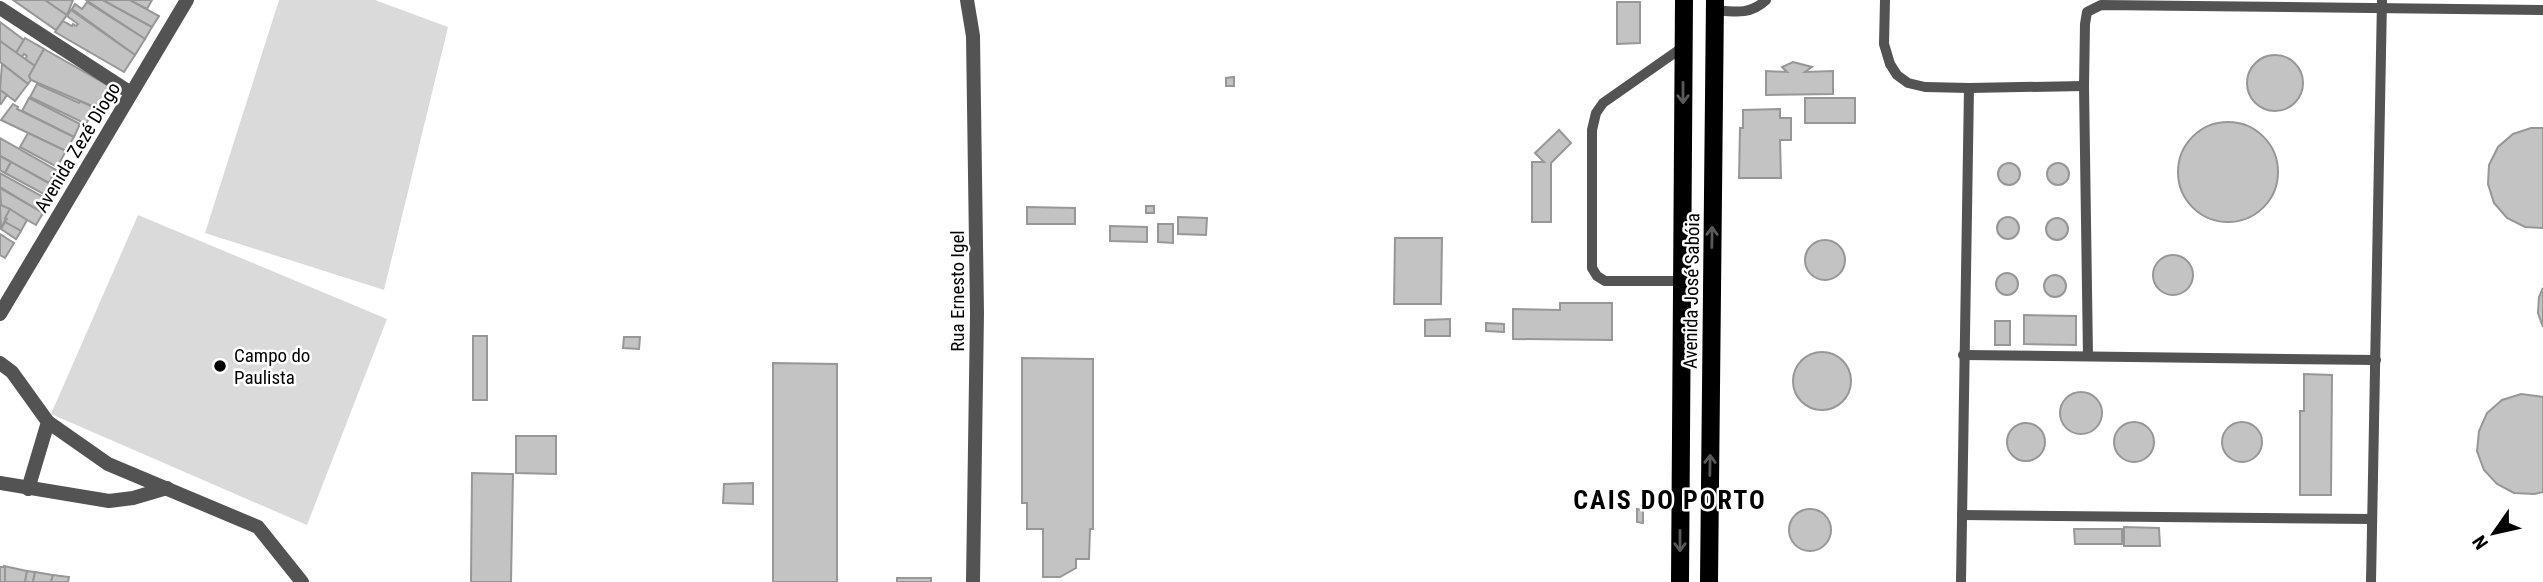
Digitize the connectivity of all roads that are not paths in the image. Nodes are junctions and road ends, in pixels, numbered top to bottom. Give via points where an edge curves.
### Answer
1 (187, 0) edge
2 (967, 0) edge
3 (1684, 0) edge
4 (1766, 0) edge
5 (1885, 0) edge
6 (2382, 4) edge
7 (1715, 5) edge
8 (0, 8) edge
9 (2543, 10) edge
10 (1684, 47) junction
11 (2084, 86) junction
12 (1969, 88) junction
13 (131, 93) junction
14 (1682, 281) junction
15 (0, 314) edge
16 (1964, 355) junction
17 (2088, 356) junction
18 (2376, 360) junction
19 (0, 363) edge
20 (48, 422) junction
21 (0, 483) edge
22 (167, 488) junction
23 (28, 489) junction
24 (1962, 515) junction
25 (2372, 519) junction
26 (302, 582) edge
27 (973, 582) edge
28 (1680, 582) edge
29 (1709, 582) edge
30 (1961, 582) edge
31 (2371, 582) edge

1 - 13 street, Avenida Zezé Diogo
2 - 27 street, Rua Ernesto Igel via 974,36
3 - 10 main road, Avenida José Sabóia
4 - 7 lane via 1744,12
5 - 12 lane via 1884,44 1897,75 1926,87
6 - 9 lane
6 - 11 lane via 2101,5 2087,12
6 - 18 lane
29 -> 7 main road, Avenida José Sabóia
8 - 13 street
10 -> 14 main road, Avenida José Sabóia
10 - 14 lane via 1603,103 1592,130 1592,268 1605,281
11 - 12 lane
11 - 17 lane
12 - 16 lane
13 - 15 street, Avenida Zezé Diogo
14 -> 28 main road, Avenida José Sabóia
16 - 17 lane
16 - 24 lane
17 - 18 lane
18 - 25 lane
19 - 20 street via 12,372
20 - 22 street via 108,464
20 - 23 street
21 - 23 street
22 - 23 street via 109,501
22 - 26 street via 258,527
24 - 25 lane
24 - 30 lane
25 - 31 lane

